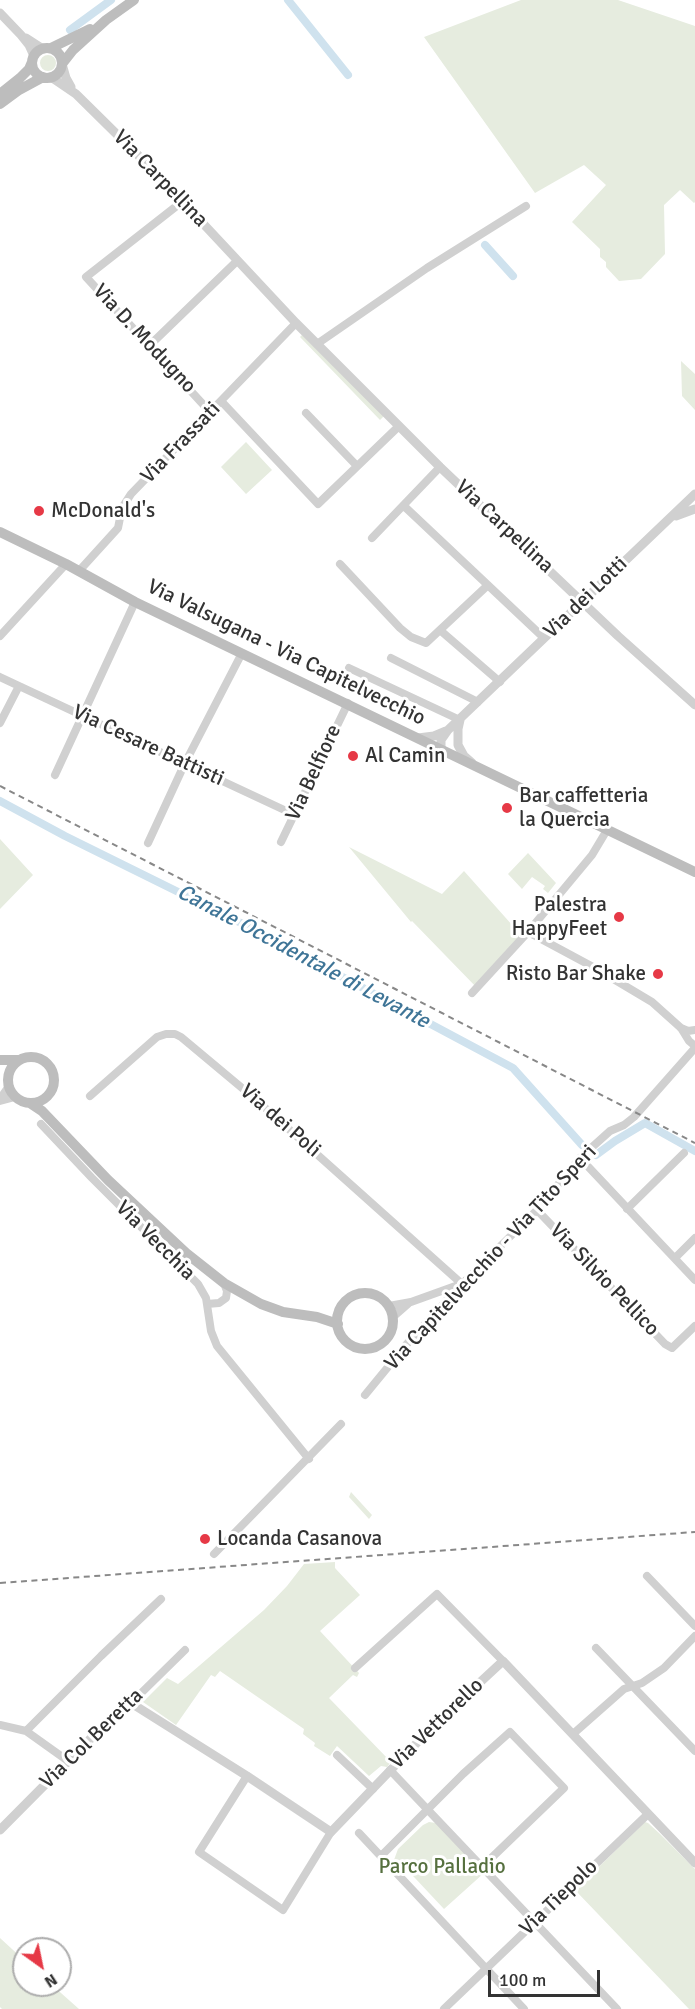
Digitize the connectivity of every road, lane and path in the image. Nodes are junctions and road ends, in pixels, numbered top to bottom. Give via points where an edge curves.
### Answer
1 (134, 0) edge
2 (0, 13) edge
3 (106, 20) junction
4 (21, 34) junction
5 (47, 48) junction
6 (33, 59) junction
7 (62, 64) junction
8 (47, 77) junction
9 (0, 94) edge
10 (76, 94) junction
11 (0, 104) edge
12 (183, 201) junction
13 (526, 206) dead end
14 (237, 261) junction
15 (296, 323) junction
16 (317, 344) junction
17 (150, 345) junction
18 (222, 402) junction
19 (211, 413) junction
20 (306, 413) dead end
21 (399, 426) junction
22 (357, 466) junction
23 (440, 467) junction
24 (695, 495) edge
25 (404, 506) junction
26 (695, 509) edge
27 (674, 517) junction
28 (0, 532) edge
29 (0, 538) edge
30 (372, 538) dead end
31 (340, 564) dead end
32 (64, 566) junction
33 (80, 572) junction
34 (488, 585) junction
35 (120, 593) junction
36 (582, 601) junction
37 (135, 602) junction
38 (441, 631) junction
39 (0, 636) edge
40 (544, 638) junction
41 (242, 652) junction
42 (391, 658) dead end
43 (349, 668) dead end
44 (0, 677) edge
45 (500, 682) junction
46 (19, 686) junction
47 (478, 702) junction
48 (348, 704) junction
49 (695, 705) edge
50 (82, 716) junction
51 (0, 723) edge
52 (455, 726) junction
53 (418, 738) junction
54 (441, 749) junction
55 (185, 762) junction
56 (476, 766) junction
57 (55, 775) dead end
58 (295, 815) junction
59 (607, 831) junction
60 (281, 842) dead end
61 (148, 843) dead end
62 (695, 872) edge
63 (528, 932) junction
64 (472, 993) dead end
65 (681, 1028) junction
66 (695, 1030) edge
67 (695, 1047) edge
68 (0, 1060) edge
69 (19, 1060) junction
70 (0, 1066) edge
71 (9, 1081) junction
72 (50, 1094) junction
73 (15, 1096) junction
74 (90, 1096) dead end
75 (0, 1100) edge
76 (30, 1103) junction
77 (44, 1120) junction
78 (684, 1154) dead end
79 (580, 1158) junction
80 (537, 1209) junction
81 (627, 1209) junction
82 (695, 1238) edge
83 (675, 1258) junction
84 (695, 1280) edge
85 (224, 1283) junction
86 (462, 1284) junction
87 (245, 1295) junction
88 (226, 1298) junction
89 (411, 1302) junction
90 (207, 1304) junction
91 (389, 1306) junction
92 (339, 1313) junction
93 (317, 1317) junction
94 (393, 1317) junction
95 (338, 1324) junction
96 (695, 1326) edge
97 (365, 1395) dead end
98 (341, 1424) dead end
99 (309, 1459) junction
100 (214, 1554) dead end
101 (647, 1576) dead end
102 (160, 1599) dead end
103 (695, 1626) edge
104 (695, 1636) edge
105 (596, 1648) dead end
106 (185, 1650) dead end
107 (503, 1661) junction
108 (355, 1668) dead end
109 (633, 1687) junction
110 (130, 1703) junction
111 (0, 1725) edge
112 (26, 1731) junction
113 (573, 1734) junction
114 (695, 1751) edge
115 (337, 1755) dead end
116 (68, 1761) junction
117 (390, 1770) junction
118 (247, 1776) junction
119 (373, 1789) junction
120 (427, 1810) junction
121 (648, 1814) junction
122 (0, 1830) edge
123 (331, 1832) junction
124 (359, 1833) dead end
125 (381, 1856) junction
126 (695, 1863) edge
127 (482, 1867) junction
128 (534, 1922) junction
129 (486, 1968) junction
130 (444, 2009) edge
131 (524, 2009) edge
132 (617, 2009) edge

1 - 3 main road
2 - 4 street
3 - 5 main road via 57,47
3 - 7 main road
4 - 5 street
4 - 6 street
5 - 6 main road
5 - 7 main road via 58,53
6 - 8 main road via 35,71
6 - 9 main road via 29,69
7 - 8 main road via 58,72
7 - 10 street
8 - 10 street
8 - 11 main road
10 - 12 street, Via Carpellina
12 - 14 street, Via Carpellina
12 - 17 street, Via D. Modugno via 87,276
13 - 16 street
14 - 15 street, Via Carpellina
14 - 17 street
15 - 16 street, Via Carpellina
15 - 18 street, Via Frassati
16 - 21 street, Via Carpellina
17 - 19 street, Via D. Modugno
18 - 19 street, Via Frassati
18 - 22 street via 318,504
19 - 33 street, Via Frassati via 131,494 122,508 118,528
20 - 22 street
21 - 22 street
21 - 23 street, Via Carpellina
23 - 25 street
23 - 36 street, Via Carpellina
24 - 27 street, Via dei Lotti
25 - 30 street
25 - 34 street
26 - 27 street, Via dei Lotti
27 - 36 street, Via dei Lotti
28 - 32 main road
29 - 32 main road
31 - 38 street via 411,636 426,643
32 - 33 main road
32 - 35 main road
32 - 39 street
33 - 35 main road
34 - 38 street
34 - 40 street
35 - 37 main road, Via Valsugana - Via Capitelvecchio
36 - 40 street, Via dei Lotti
36 - 49 street, Via Carpellina
37 - 41 main road, Via Valsugana - Via Capitelvecchio
37 - 50 street
38 - 45 street
40 - 45 street, Via dei Lotti
41 - 48 main road, Via Valsugana - Via Capitelvecchio
41 - 55 street
42 - 47 street
43 - 52 street
44 - 46 street, Via Cesare Battisti
45 - 47 street, Via dei Lotti
46 - 50 street, Via Cesare Battisti
46 - 51 street
47 - 52 street, Via dei Lotti
48 - 53 main road, Via Valsugana - Via Capitelvecchio
48 - 58 street, Via Belfiore
50 - 55 street, Via Cesare Battisti
50 - 57 street
52 - 53 street, Via dei Lotti via 434,736
52 - 54 street, Via dei Lotti via 441,740
52 - 56 street via 464,756
53 - 54 main road, Via Valsugana - Via Capitelvecchio
54 - 56 main road, Via Valsugana - Via Capitelvecchio
55 - 58 street, Via Cesare Battisti
55 - 61 street
56 - 59 main road, Via Valsugana - Via Capitelvecchio
58 - 60 street, Via Belfiore
59 - 62 main road, Via Valsugana - Via Capitelvecchio
59 - 63 street via 595,852
63 - 64 street
63 - 65 street via 652,1002
65 - 66 street
65 - 67 street
67 - 79 street, Via Capitelvecchio - Via Tito Speri via 634,1117 610,1131
68 - 69 main road
69 - 71 main road
69 - 72 main road via 31,1056 49,1064 55,1082
70 - 71 main road
71 - 73 main road
71 - 75 street
72 - 76 main road
72 - 77 main road
73 - 75 street
73 - 76 main road
74 - 86 street, Via dei Poli via 157,1037 182,1037
76 - 77 main road
77 - 85 main road via 186,1253
77 - 90 street, Via Vecchia via 92,1178 191,1276
78 - 81 street
79 - 80 street, Via Capitelvecchio - Via Tito Speri
79 - 81 street
80 - 86 street, Via Capitelvecchio - Via Tito Speri
80 - 96 street, Via Silvio Pellico via 665,1344 672,1348
81 - 83 street
82 - 83 street
83 - 84 street
85 - 87 main road
85 - 88 street
86 - 89 street
86 - 97 street, Via Capitelvecchio - Via Tito Speri
87 - 88 street
87 - 93 main road via 283,1312
88 - 90 street
89 - 91 street
89 - 94 street
90 - 99 street, Via Vecchia via 217,1346
91 - 92 main road via 377,1295 362,1293 347,1299
91 - 94 main road
92 - 93 main road
92 - 95 main road
93 - 95 main road
94 - 95 main road via 388,1337 369,1348 348,1342
98 - 99 street
99 - 100 street
101 - 103 street
102 - 112 street
104 - 109 street via 664,1668
105 - 109 street
106 - 110 street, Via Col Beretta
107 - 108 street via 437,1594
107 - 113 street
107 - 117 street, Via Vettorello
109 - 113 street via 624,1689
109 - 114 street
110 - 116 street, Via Col Beretta
110 - 118 street
111 - 112 street
112 - 116 street
113 - 121 street
115 - 119 street, Via Vettorello
116 - 122 street, Via Col Beretta
117 - 119 street, Via Vettorello
117 - 120 street
118 - 123 street
118 - 123 street, Via Vettorello via 200,1852 284,1910
119 - 123 street, Via Vettorello
120 - 125 street
120 - 127 street
120 - 127 street via 510,1732 564,1788
121 - 126 street
121 - 128 street, Via Tiepolo
124 - 125 street
125 - 129 street
127 - 128 street
128 - 129 street, Via Tiepolo
128 - 132 street
129 - 130 street, Via Tiepolo
129 - 131 street

